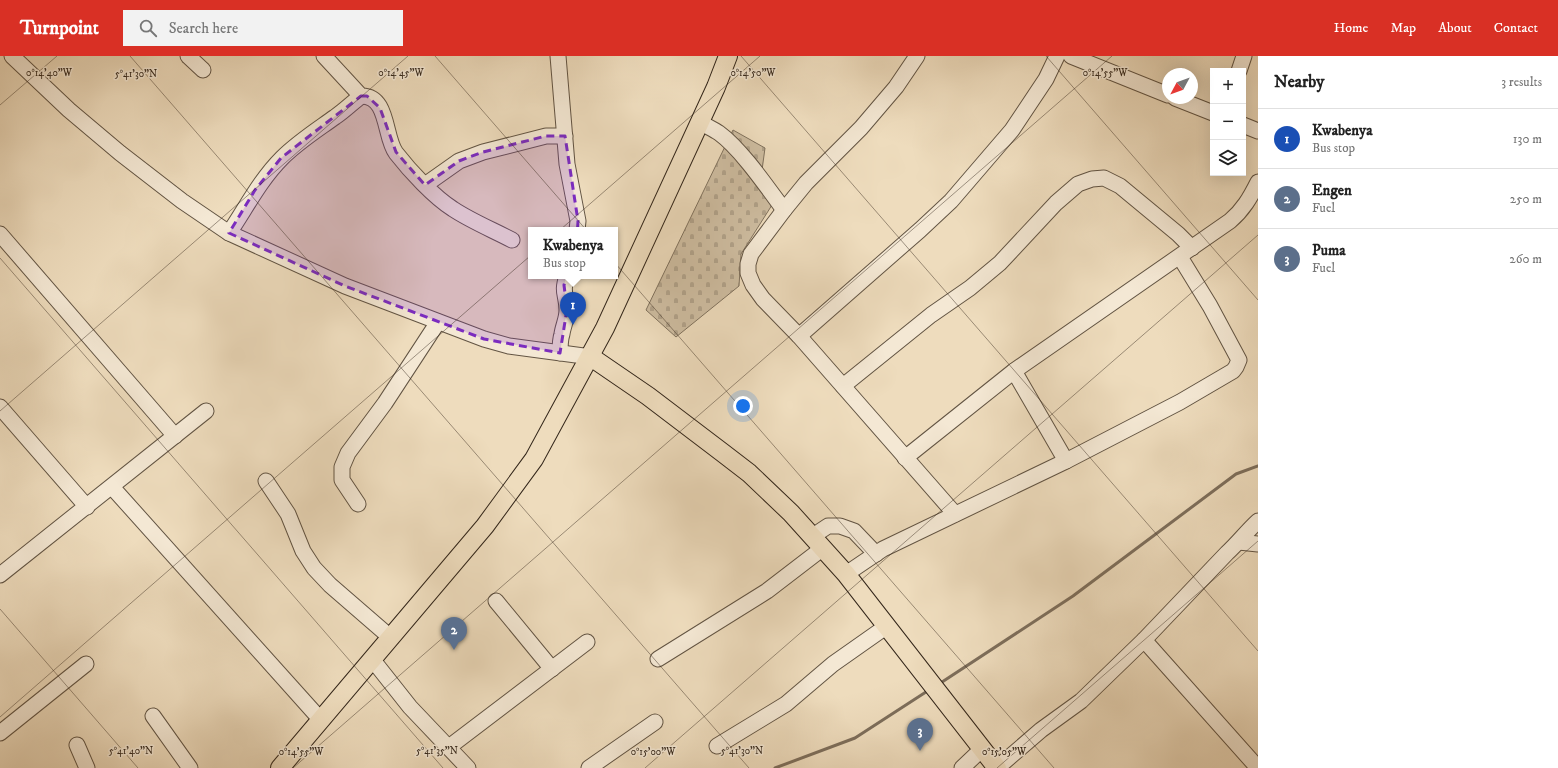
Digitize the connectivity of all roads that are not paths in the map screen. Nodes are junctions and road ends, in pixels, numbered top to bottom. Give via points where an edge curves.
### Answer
1 (188, 56) edge
2 (324, 56) edge
3 (558, 56) edge
4 (728, 56) edge
5 (917, 56) edge
6 (1057, 56) edge
7 (1071, 56) edge
8 (1244, 56) edge
9 (21, 59) edge
10 (1241, 68) edge
11 (203, 70) dead end
12 (1162, 93) edge
13 (361, 96) junction
14 (1190, 104) edge
15 (1210, 112) edge
16 (700, 122) junction
17 (1246, 126) edge
18 (1258, 132) edge
19 (565, 136) junction
20 (1258, 182) edge
21 (425, 185) junction
22 (784, 210) junction
23 (577, 227) edge
24 (229, 233) junction
25 (0, 234) edge
26 (512, 240) dead end
27 (1186, 252) junction
28 (566, 279) edge
29 (438, 322) junction
30 (799, 336) junction
31 (560, 353) junction
32 (591, 357) junction
33 (1014, 371) junction
34 (843, 386) junction
35 (0, 407) edge
36 (206, 411) dead end
37 (175, 436) junction
38 (905, 458) junction
39 (1066, 461) junction
40 (266, 481) dead end
41 (112, 486) junction
42 (358, 504) dead end
43 (87, 507) junction
44 (955, 514) junction
45 (1258, 522) edge
46 (818, 542) junction
47 (1239, 542) junction
48 (1258, 544) edge
49 (876, 554) junction
50 (846, 574) junction
51 (0, 576) edge
52 (496, 601) dead end
53 (887, 626) junction
54 (390, 637) junction
55 (1144, 640) junction
56 (587, 642) dead end
57 (372, 659) junction
58 (658, 659) dead end
59 (86, 664) dead end
60 (552, 669) junction
61 (153, 716) dead end
62 (320, 719) junction
63 (655, 722) dead end
64 (0, 733) edge
65 (77, 745) dead end
66 (717, 746) dead end
67 (449, 747) junction
68 (982, 749) junction
69 (87, 768) edge
70 (190, 768) edge
71 (280, 768) edge
72 (468, 768) edge
73 (589, 768) edge
74 (962, 768) edge
75 (997, 768) edge
76 (1258, 768) edge

1 - 11 street
2 - 13 street
3 - 19 street
4 - 16 main road
5 - 22 street via 896,87 861,128 806,183
6 - 30 street via 1046,79 1012,130 951,201
7 - 12 street
8 - 10 street
9 - 24 street via 69,110 120,153 182,201
13 - 21 street via 368,96 380,108 388,127 390,142
13 - 24 street via 281,158 255,190
14 - 15 street
16 - 22 street via 729,142
16 - 32 main road
17 - 18 street
19 - 21 street via 546,136 483,152 459,161
19 - 23 street
20 - 27 street via 1240,212
21 - 26 street via 452,208
22 - 30 street via 751,254 748,273 763,299
24 - 29 street via 346,286
25 - 37 street
27 - 33 street
27 - 34 street via 1178,234 1120,186 1104,178 1078,184 1056,203 1000,263
27 - 39 street via 1210,306 1239,360 1236,367 1180,402
28 - 31 street via 564,296 567,309
29 - 31 street via 509,346
29 - 42 street via 385,403 348,453 342,467 342,480
30 - 34 street
31 - 32 street
32 - 46 main road via 648,396 733,461 775,497
32 - 54 main road via 534,459 509,494 485,526
33 - 38 street
33 - 39 street
34 - 38 street
35 - 43 street
36 - 37 street
37 - 41 street
38 - 44 street
39 - 44 street
40 - 54 street via 288,514 303,551 314,568
41 - 43 street
41 - 62 street
43 - 51 street
44 - 49 street
45 - 47 street
46 - 49 street via 828,526 840,526 854,531
46 - 50 main road
46 - 58 street via 767,591
47 - 48 street
47 - 55 street
49 - 50 street
50 - 53 main road
52 - 60 street
53 - 66 street via 833,664 786,704
53 - 68 main road
54 - 57 main road
55 - 75 street via 1081,702 1042,730
55 - 76 street
56 - 60 street
57 - 62 main road
57 - 67 street via 410,707
59 - 64 street
60 - 67 street
61 - 70 street
62 - 71 main road
63 - 73 street
65 - 69 street
67 - 72 street
68 - 74 street
68 - 75 main road

